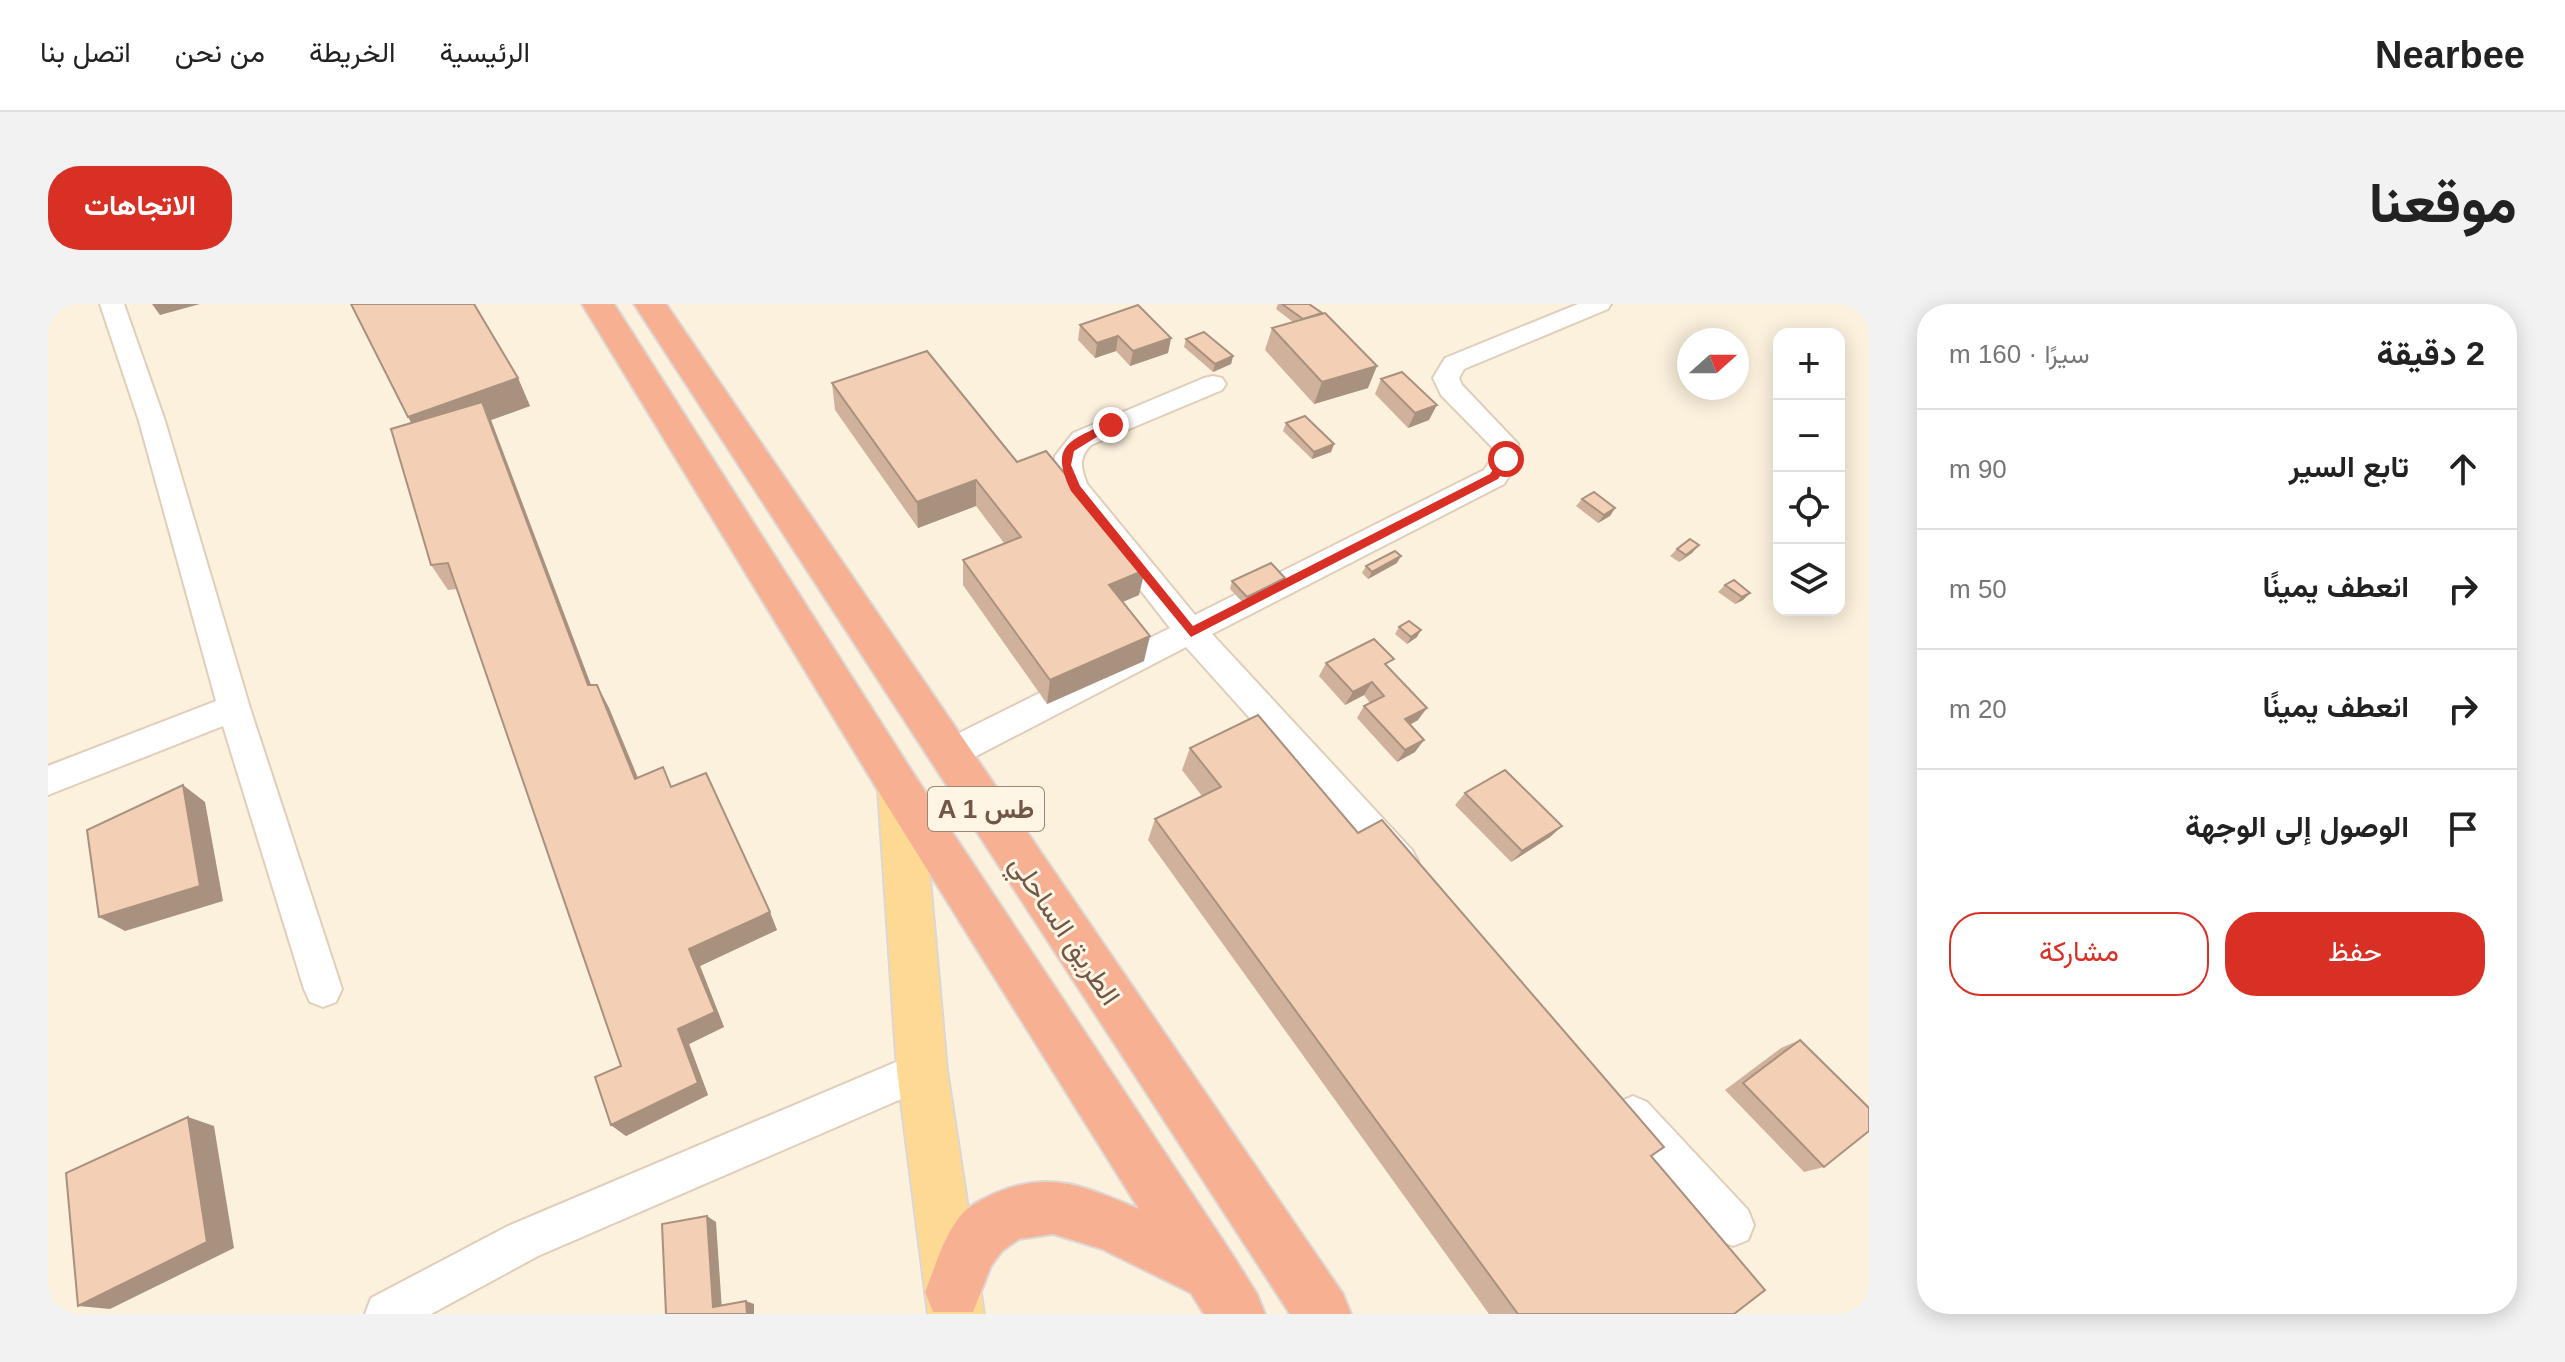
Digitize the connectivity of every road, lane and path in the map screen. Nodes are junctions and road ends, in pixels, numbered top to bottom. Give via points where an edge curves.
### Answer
1 (112, 304) edge
2 (598, 304) edge
3 (650, 304) edge
4 (1599, 304) edge
5 (1213, 384) dead end
6 (1191, 632) junction
7 (234, 708) junction
8 (949, 754) junction
9 (48, 781) edge
10 (900, 789) junction
11 (1422, 885) edge
12 (323, 989) dead end
13 (922, 1070) junction
14 (1609, 1090) edge
15 (1733, 1225) dead end
16 (1225, 1294) edge
17 (955, 1303) edge
18 (387, 1314) edge
19 (1323, 1314) edge

1 - 7 street via 152,421
2 - 10 highway, A 1 طس
3 - 8 highway, الطريق الساحلي / A 1 طس
4 - 6 street via 1454,364 1446,378 1450,389 1505,444 1506,459 1494,477
5 - 6 street via 1082,439 1069,449 1065,465 1082,498
6 - 8 street
6 - 11 street
7 - 9 street
7 - 12 street
8 - 19 highway, الطريق الساحلي / A 1 طس
10 - 13 main road
10 - 16 highway, A 1 طس
13 - 17 main road
13 - 18 street via 523,1241
14 - 15 street
16 - 17 highway via 1091,1219 1061,1208 1030,1208 1001,1218 976,1239

